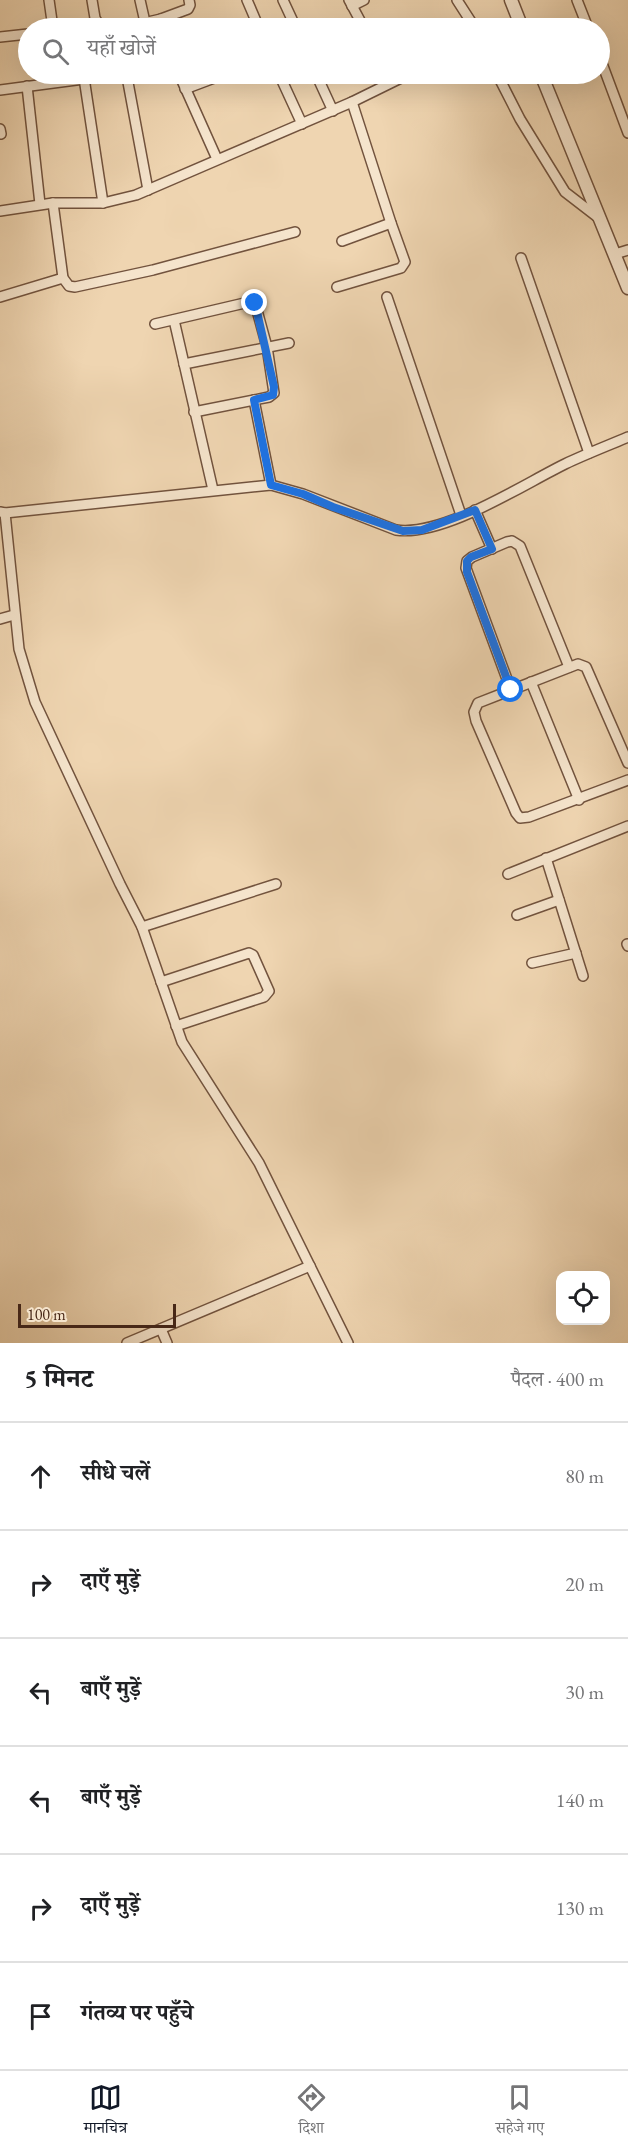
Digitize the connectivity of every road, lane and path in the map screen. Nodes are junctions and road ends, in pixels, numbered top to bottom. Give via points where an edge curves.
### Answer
1 (49, 0) edge
2 (92, 0) edge
3 (140, 0) edge
4 (189, 0) edge
5 (247, 0) edge
6 (283, 0) edge
7 (364, 0) edge
8 (457, 0) edge
9 (511, 0) edge
10 (577, 0) edge
11 (350, 3) edge
12 (51, 18) edge
13 (95, 18) edge
14 (144, 18) edge
15 (173, 18) edge
16 (255, 18) edge
17 (291, 18) edge
18 (358, 18) edge
19 (468, 18) edge
20 (518, 18) edge
21 (584, 18) edge
22 (18, 35) edge
23 (0, 37) edge
24 (35, 84) edge
25 (85, 84) edge
26 (128, 84) edge
27 (183, 84) edge
28 (198, 84) edge
29 (284, 84) edge
30 (321, 84) edge
31 (380, 84) edge
32 (502, 84) edge
33 (545, 84) edge
34 (610, 84) edge
35 (27, 86) junction
36 (185, 89) junction
37 (0, 90) edge
38 (352, 102) junction
39 (333, 111) junction
40 (302, 124) junction
41 (0, 129) edge
42 (628, 133) edge
43 (1, 134) edge
44 (217, 159) junction
45 (148, 190) junction
46 (53, 202) junction
47 (103, 203) junction
48 (40, 204) junction
49 (0, 211) edge
50 (602, 221) junction
51 (391, 223) junction
52 (295, 232) dead end
53 (342, 241) dead end
54 (628, 250) edge
55 (615, 254) junction
56 (521, 258) dead end
57 (63, 278) junction
58 (337, 287) dead end
59 (628, 288) edge
60 (0, 297) edge
61 (387, 297) dead end
62 (174, 320) junction
63 (154, 324) dead end
64 (289, 343) dead end
65 (267, 347) junction
66 (183, 364) junction
67 (254, 400) junction
68 (194, 412) junction
69 (628, 436) edge
70 (589, 453) junction
71 (271, 485) junction
72 (213, 490) junction
73 (475, 510) junction
74 (3, 513) edge
75 (461, 515) junction
76 (492, 549) junction
77 (14, 615) junction
78 (0, 619) edge
79 (569, 668) junction
80 (531, 682) junction
81 (511, 690) junction
82 (628, 763) edge
83 (628, 780) edge
84 (579, 800) junction
85 (628, 826) edge
86 (546, 858) junction
87 (508, 874) dead end
88 (276, 884) dead end
89 (559, 900) junction
90 (517, 915) dead end
91 (142, 927) junction
92 (576, 953) junction
93 (532, 963) dead end
94 (583, 976) dead end
95 (161, 982) junction
96 (176, 1026) junction
97 (310, 1266) junction
98 (161, 1329) junction
99 (127, 1343) edge
100 (167, 1343) edge
101 (348, 1343) edge

1 - 12 street
2 - 13 street
3 - 14 street
4 - 15 street via 189,9
5 - 16 street
6 - 17 street
7 - 11 street
8 - 19 street
9 - 20 street
10 - 21 street
11 - 18 street
22 - 23 street
24 - 35 street
25 - 47 street
26 - 45 street
27 - 36 street
28 - 36 street
29 - 40 street
30 - 39 street
31 - 38 street
32 - 50 street via 561,186
33 - 50 street
34 - 42 street
35 - 37 street
35 - 48 street
36 - 44 street
38 - 39 street
38 - 51 street
39 - 40 street
40 - 44 street
41 - 43 street
44 - 45 street
45 - 47 street
46 - 47 street
46 - 48 street
46 - 57 street
48 - 49 street
50 - 55 street
51 - 53 street
51 - 58 street via 404,266
52 - 57 street via 75,287
54 - 55 street
55 - 59 street
56 - 70 street
57 - 60 street
61 - 75 street
62 - 63 street
62 - 65 street via 252,302
62 - 66 street
64 - 65 street
65 - 66 street
65 - 67 street via 274,393
66 - 68 street
67 - 68 street
67 - 71 street
68 - 72 street
69 - 70 street
70 - 73 street
71 - 72 street
71 - 75 street via 396,530 422,530
72 - 74 street
73 - 75 street
73 - 76 street
74 - 77 street
76 - 79 street via 512,541 520,546
76 - 81 street via 471,557 466,568
77 - 78 street
77 - 91 street via 19,649 35,702
79 - 80 street
79 - 82 street via 578,664 586,667
80 - 81 street
80 - 84 street
81 - 84 street via 478,703 474,712 516,813 525,818
83 - 84 street
85 - 86 street
86 - 87 street
86 - 89 street
88 - 91 street
89 - 90 street
89 - 92 street
91 - 95 street
92 - 93 street
92 - 94 street
95 - 96 street
95 - 96 street via 249,953 254,955 269,992
96 - 97 street via 189,1055 259,1163
97 - 98 street
97 - 101 street
98 - 99 street
98 - 100 street

